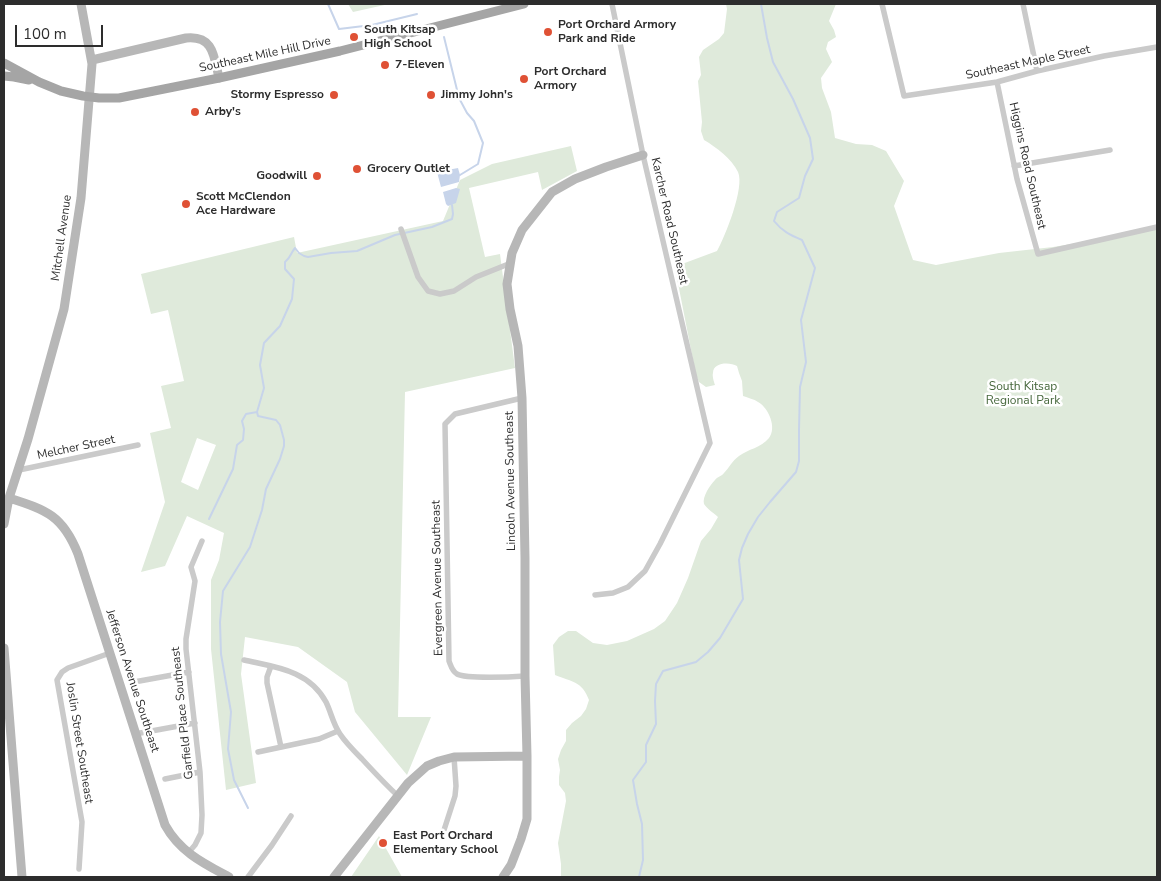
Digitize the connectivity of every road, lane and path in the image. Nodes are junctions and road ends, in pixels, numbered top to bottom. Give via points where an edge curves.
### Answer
1 (81, 4) edge
2 (524, 4) edge
3 (612, 4) edge
4 (882, 4) edge
5 (1023, 4) edge
6 (1157, 47) edge
7 (92, 60) junction
8 (4, 63) edge
9 (1037, 71) junction
10 (4, 76) edge
11 (219, 78) junction
12 (39, 82) junction
13 (997, 82) junction
14 (1110, 150) dead end
15 (643, 155) junction
16 (1014, 166) junction
17 (401, 228) dead end
18 (1157, 228) edge
19 (511, 262) junction
20 (522, 398) junction
21 (138, 445) dead end
22 (19, 470) junction
23 (9, 498) junction
24 (4, 524) edge
25 (202, 541) dead end
26 (595, 595) dead end
27 (4, 648) edge
28 (110, 653) junction
29 (244, 660) dead end
30 (271, 666) junction
31 (189, 672) junction
32 (525, 676) junction
33 (134, 682) dead end
34 (195, 723) junction
35 (338, 731) junction
36 (135, 734) junction
37 (281, 747) junction
38 (258, 752) dead end
39 (527, 756) junction
40 (454, 757) junction
41 (200, 772) junction
42 (165, 778) dead end
43 (397, 795) junction
44 (291, 816) dead end
45 (444, 830) dead end
46 (188, 853) junction
47 (79, 869) dead end
48 (217, 874) edge
49 (22, 877) edge
50 (229, 877) edge
51 (248, 877) edge
52 (334, 877) edge
53 (503, 877) edge

1 - 7 street, Mitchell Avenue
2 - 11 main road, Southeast Mile Hill Drive
3 - 15 street, Karcher Road Southeast
4 - 13 street, Southeast Maple Street via 904,96
5 - 9 street
6 - 9 street, Southeast Maple Street
7 - 11 street via 186,38 202,39 209,45
7 - 22 street, Mitchell Avenue via 81,198 64,309
8 - 12 main road, Southeast Mile Hill Drive
9 - 13 street, Southeast Maple Street
10 - 12 main road, Southeast Mile Hill Drive
11 - 12 main road, Southeast Mile Hill Drive via 119,98 84,96
13 - 16 street, Higgins Road Southeast
14 - 16 street
15 - 19 street, Lincoln Avenue Southeast via 575,179 552,192 522,230
15 - 26 street, Karcher Road Southeast via 710,443 645,571 628,588
16 - 18 street, Higgins Road Southeast via 1038,254
17 - 19 street via 418,277 428,291 440,294 454,291 476,277
19 - 20 street, Lincoln Avenue Southeast via 508,284 510,309 518,346
20 - 32 street, Lincoln Avenue Southeast
20 - 32 street, Evergreen Avenue Southeast via 455,414 445,424 449,661 453,672 459,676
21 - 22 street, Melcher Street
22 - 23 street, Mitchell Avenue
23 - 24 street, Mitchell Avenue
23 - 28 street, Jefferson Avenue Southeast via 50,514 67,530
25 - 31 street, Garfield Place Southeast via 191,567 195,580 186,639
27 - 49 street
28 - 36 street, Jefferson Avenue Southeast
28 - 47 street, Joslin Street Southeast via 68,668 57,680 82,822
29 - 30 street
30 - 35 street via 288,670 310,683 325,701
30 - 37 street via 267,683
31 - 33 street
31 - 34 street, Garfield Place Southeast
32 - 39 street, Lincoln Avenue Southeast
34 - 36 street
34 - 41 street, Garfield Place Southeast
35 - 37 street via 319,739
35 - 43 street
36 - 46 street, Jefferson Avenue Southeast via 165,825
37 - 38 street
39 - 40 street
39 - 53 street, Lincoln Avenue Southeast via 526,819 511,865
40 - 43 street via 427,766
40 - 45 street via 456,796
41 - 42 street
41 - 46 street, Garfield Place Southeast via 201,833
43 - 52 street
44 - 51 street
46 - 48 street, Jefferson Avenue Southeast
48 - 50 street, Jefferson Avenue Southeast

